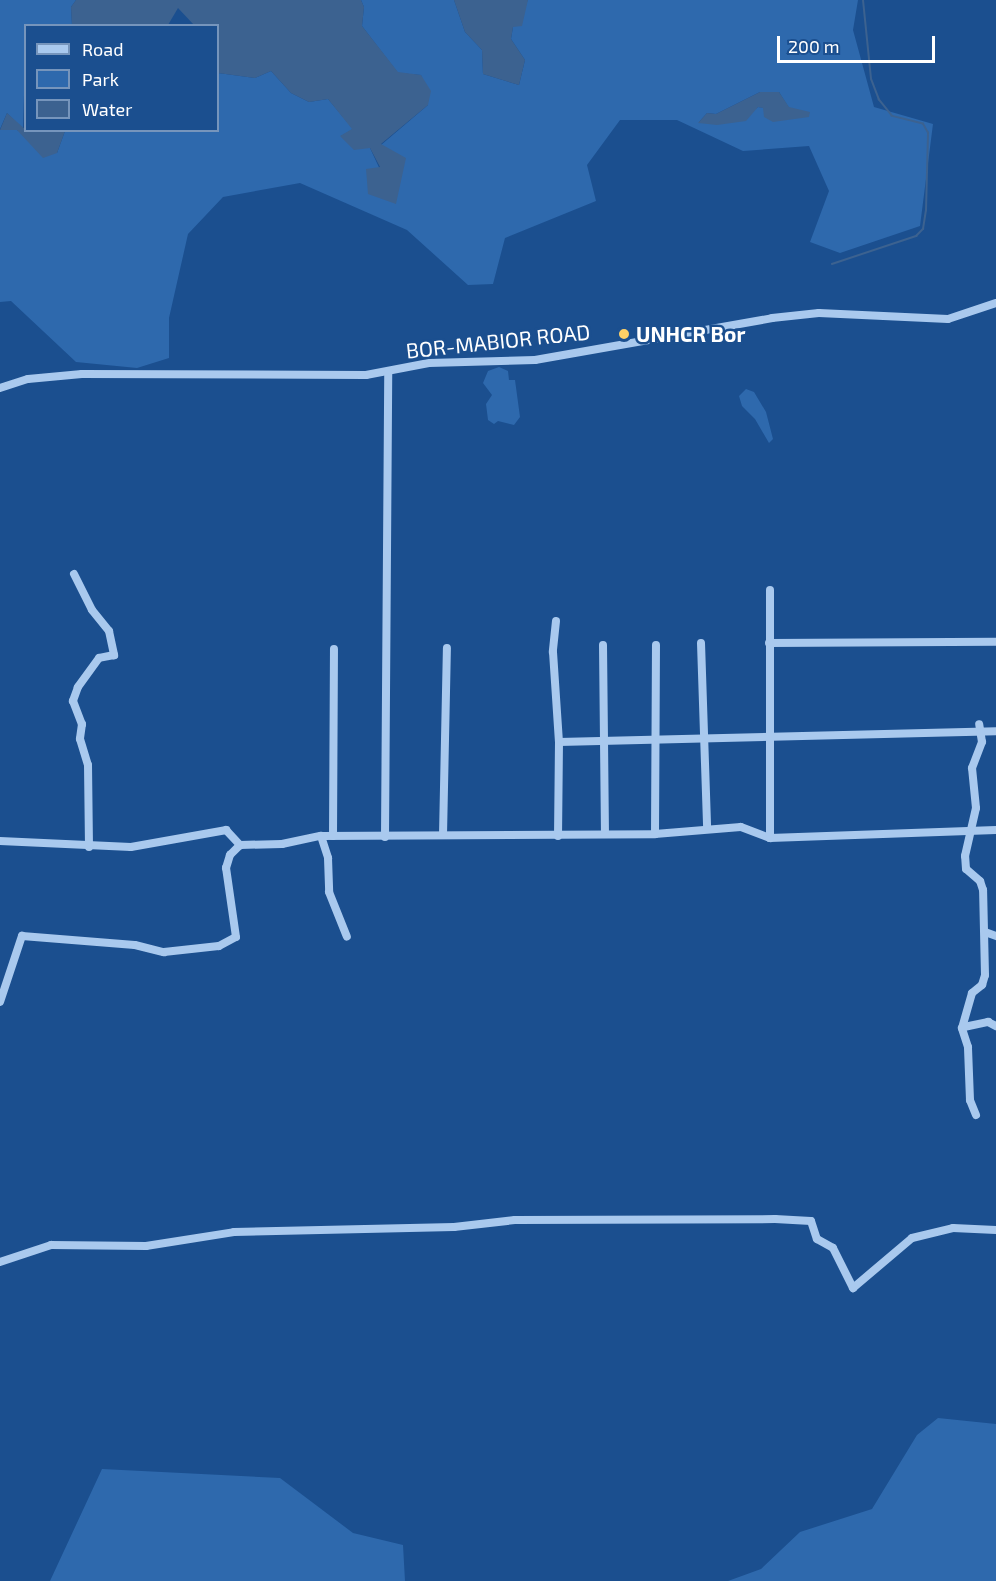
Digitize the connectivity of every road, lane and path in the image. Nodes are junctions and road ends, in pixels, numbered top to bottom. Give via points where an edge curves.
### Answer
1 (996, 303) edge
2 (388, 372) junction
3 (0, 388) edge
4 (74, 574) dead end
5 (770, 590) dead end
6 (556, 621) dead end
7 (996, 642) edge
8 (701, 643) dead end
9 (769, 643) junction
10 (603, 645) dead end
11 (656, 645) dead end
12 (447, 648) dead end
13 (334, 649) dead end
14 (980, 728) junction
15 (996, 731) edge
16 (657, 737) junction
17 (768, 738) junction
18 (705, 739) junction
19 (604, 741) junction
20 (559, 742) junction
21 (707, 828) junction
22 (969, 829) junction
23 (996, 830) edge
24 (605, 834) junction
25 (655, 834) junction
26 (443, 835) junction
27 (321, 836) junction
28 (558, 836) junction
29 (333, 837) junction
30 (385, 837) junction
31 (770, 838) junction
32 (0, 841) edge
33 (240, 845) junction
34 (89, 848) junction
35 (985, 932) junction
36 (996, 936) edge
37 (347, 938) dead end
38 (0, 1002) edge
39 (996, 1026) edge
40 (962, 1028) junction
41 (976, 1115) dead end
42 (996, 1230) edge
43 (0, 1262) edge

1 - 2 street, BOR-MABIOR ROAD via 948,319 819,314 772,318 536,360 429,363
2 - 3 street, BOR-MABIOR ROAD via 347,376 82,374 28,379
2 - 30 street
4 - 34 street via 92,610 110,631 114,655 99,658 73,701 82,724 80,739 88,765
5 - 9 street
6 - 20 street via 553,652
7 - 9 street
8 - 18 street
9 - 17 street
10 - 19 street
11 - 16 street
12 - 26 street
13 - 29 street
14 - 15 street
14 - 17 street
14 - 22 street via 979,759 972,768 976,808
16 - 18 street
16 - 19 street
16 - 25 street
17 - 18 street
17 - 31 street
18 - 21 street
19 - 20 street
19 - 24 street
20 - 28 street
21 - 25 street
21 - 31 street via 741,827
22 - 23 street
22 - 31 street
22 - 35 street via 966,869 980,881
24 - 25 street
24 - 28 street
26 - 28 street
26 - 30 street
27 - 29 street
27 - 33 street via 282,844
27 - 37 street via 328,858 329,892
29 - 30 street
32 - 34 street
33 - 34 street via 226,830 131,847
33 - 38 street via 230,855 226,868 236,937 219,946 164,952 135,945 22,936
35 - 36 street
35 - 40 street via 985,975 982,985 972,993
39 - 40 street via 970,1023
40 - 41 street via 968,1047 970,1100
42 - 43 street via 952,1228 912,1238 852,1288 833,1248 817,1239 811,1221 775,1219 507,1220 454,1227 234,1232 146,1246 51,1245

